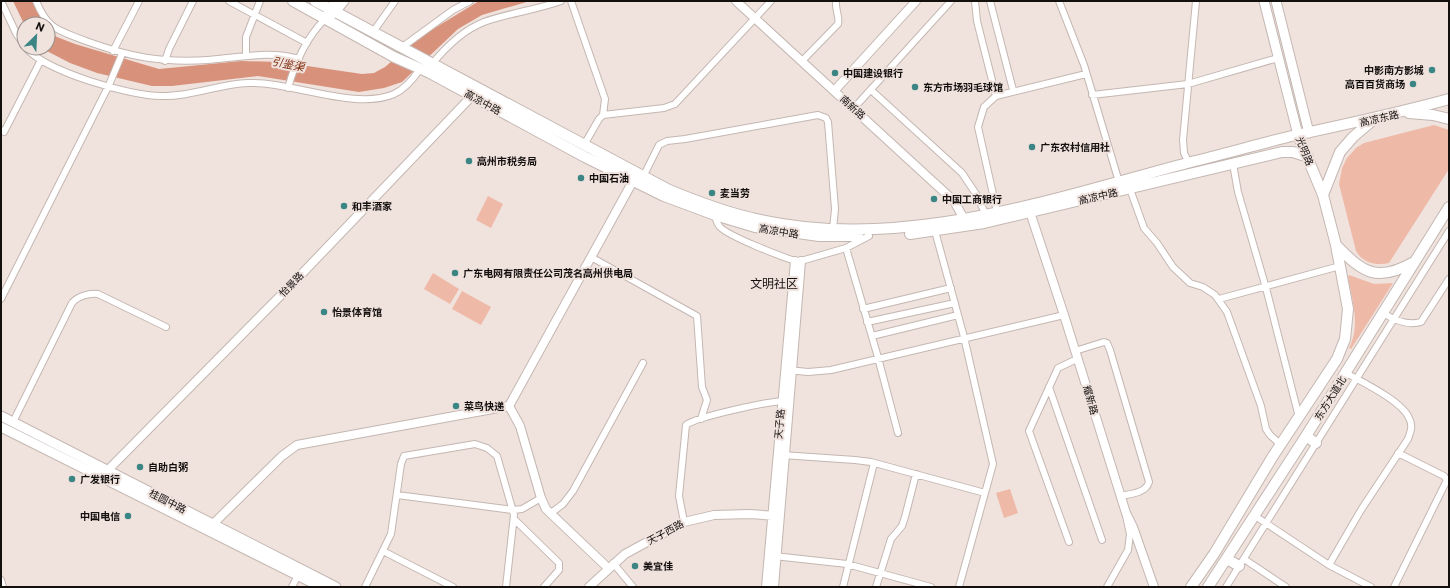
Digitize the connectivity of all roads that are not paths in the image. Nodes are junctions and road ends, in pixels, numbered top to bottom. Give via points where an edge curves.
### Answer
1 (1, 1) edge
2 (36, 1) edge
3 (139, 1) edge
4 (193, 1) edge
5 (228, 1) edge
6 (260, 1) edge
7 (293, 1) edge
8 (315, 1) edge
9 (344, 1) edge
10 (395, 1) edge
11 (470, 1) edge
12 (561, 1) edge
13 (571, 1) edge
14 (736, 1) edge
15 (771, 1) edge
16 (836, 1) edge
17 (916, 1) edge
18 (951, 1) edge
19 (975, 1) edge
20 (990, 1) edge
21 (1058, 1) edge
22 (1196, 1) edge
23 (1264, 1) edge
24 (1276, 1) edge
25 (333, 7) edge
26 (254, 15) junction
27 (754, 18) junction
28 (325, 19) junction
29 (373, 32) junction
30 (16, 33) edge
31 (389, 41) junction
32 (307, 44) junction
33 (403, 49) junction
34 (113, 51) junction
35 (384, 51) junction
36 (246, 55) junction
37 (36, 56) edge
38 (121, 56) junction
39 (1278, 58) junction
40 (41, 60) junction
41 (165, 61) junction
42 (298, 61) junction
43 (802, 61) junction
44 (431, 63) junction
45 (418, 68) junction
46 (1086, 74) junction
47 (110, 83) junction
48 (1188, 84) junction
49 (1296, 85) junction
50 (288, 86) junction
51 (1286, 87) junction
52 (834, 90) junction
53 (871, 90) junction
54 (1013, 90) junction
55 (1092, 95) junction
56 (472, 96) junction
57 (996, 96) junction
58 (1449, 99) edge
59 (854, 108) junction
60 (1403, 112) junction
61 (603, 116) junction
62 (1374, 119) junction
63 (1449, 119) edge
64 (1, 130) edge
65 (1309, 133) junction
66 (1298, 135) junction
67 (584, 145) junction
68 (1213, 157) junction
69 (1308, 157) junction
70 (1189, 163) junction
71 (1233, 164) junction
72 (1216, 167) junction
73 (643, 177) junction
74 (633, 181) junction
75 (1119, 182) junction
76 (1130, 189) junction
77 (1323, 195) junction
78 (1449, 207) edge
79 (716, 212) junction
80 (997, 212) junction
81 (1030, 212) junction
82 (986, 215) junction
83 (964, 219) junction
84 (833, 229) junction
85 (935, 231) junction
86 (1449, 231) edge
87 (869, 236) junction
88 (1336, 245) junction
89 (846, 248) junction
90 (591, 257) junction
91 (798, 261) junction
92 (1415, 261) junction
93 (1340, 266) junction
94 (1449, 279) edge
95 (1, 283) edge
96 (7, 286) junction
97 (951, 288) junction
98 (1266, 288) junction
99 (1, 299) edge
100 (1219, 299) junction
101 (1347, 301) joint
102 (955, 303) junction
103 (863, 309) junction
104 (1383, 313) junction
105 (958, 315) junction
106 (1064, 315) junction
107 (1393, 319) junction
108 (867, 322) junction
109 (166, 327) dead end
110 (872, 336) junction
111 (964, 337) junction
112 (1075, 351) junction
113 (1077, 359) junction
114 (879, 360) junction
115 (643, 363) dead end
116 (788, 370) junction
117 (1346, 373) junction
118 (1356, 378) junction
119 (1049, 388) junction
120 (785, 401) junction
121 (509, 406) junction
122 (1, 416) edge
123 (1299, 417) junction
124 (701, 419) junction
125 (14, 422) junction
126 (1, 427) edge
127 (898, 433) dead end
128 (1306, 436) junction
129 (1316, 443) junction
130 (1279, 447) junction
131 (1398, 453) junction
132 (781, 455) junction
133 (1292, 458) junction
134 (874, 463) junction
135 (108, 470) junction
136 (916, 474) junction
137 (102, 478) junction
138 (985, 493) junction
139 (397, 496) junction
140 (1120, 496) junction
141 (541, 498) junction
142 (512, 510) junction
143 (551, 513) junction
144 (1126, 513) junction
145 (776, 516) junction
146 (1255, 516) junction
147 (514, 519) junction
148 (684, 522) junction
149 (1266, 523) junction
150 (213, 524) junction
151 (1102, 540) dead end
152 (1068, 542) dead end
153 (383, 551) junction
154 (772, 556) junction
155 (1227, 559) junction
156 (1241, 562) junction
157 (847, 564) junction
158 (1329, 565) junction
159 (611, 566) junction
160 (299, 572) junction
161 (880, 573) junction
162 (1, 580) edge
163 (3, 587) edge
164 (292, 587) edge
165 (321, 587) edge
166 (336, 587) edge
167 (365, 587) edge
168 (454, 587) edge
169 (506, 587) edge
170 (544, 587) edge
171 (589, 587) edge
172 (633, 587) edge
173 (766, 587) edge
174 (774, 587) edge
175 (843, 587) edge
176 (876, 587) edge
177 (931, 587) edge
178 (959, 587) edge
179 (1107, 587) edge
180 (1154, 587) edge
181 (1191, 587) edge
182 (1208, 587) edge
183 (1226, 587) edge
184 (1286, 587) edge
185 (1371, 587) edge
186 (1394, 587) edge

1 - 30 street
2 - 34 street via 44,17 54,28
3 - 34 street
4 - 41 street
5 - 26 street
6 - 26 street
7 - 28 main road, 高凉中路
8 - 25 main road, 高凉中路
9 - 25 main road
10 - 29 street
11 - 33 street via 453,10
12 - 44 street via 484,22 453,42
13 - 61 street via 605,100
14 - 27 street, 南新路
15 - 27 street
16 - 43 street via 838,24
17 - 52 street
18 - 53 street
19 - 57 street via 977,21
20 - 54 street
21 - 46 street
22 - 48 street
23 - 39 main road, 光明路
24 - 49 main road, 光明路
25 - 28 main road
25 - 29 main road, 高凉中路
26 - 32 street
26 - 36 street via 246,37
27 - 43 street, 南新路
27 - 61 street via 675,104 664,108
28 - 32 street
28 - 35 main road, 高凉中路
29 - 31 main road, 高凉中路
31 - 33 main road, 高凉中路
31 - 35 main road
32 - 42 street
33 - 44 main road, 高凉中路
34 - 38 street
35 - 45 main road, 高凉中路
36 - 41 street via 209,60
36 - 42 street via 280,54
37 - 40 street
38 - 41 street
38 - 47 street
39 - 48 street
39 - 51 main road, 光明路
40 - 47 street via 65,71
40 - 64 street via 4,132
42 - 50 street
43 - 52 street, 南新路
44 - 67 main road, 高凉中路
45 - 50 street via 401,90 383,98 357,99
45 - 56 main road, 高凉中路
46 - 54 street
46 - 55 street
47 - 50 street via 145,95 162,96 248,83
47 - 96 street
48 - 55 street
48 - 70 street via 1183,146
49 - 51 main road
49 - 65 main road, 光明路
51 - 66 main road, 光明路
52 - 59 street, 南新路
53 - 59 street
53 - 82 street via 962,173
54 - 57 street
55 - 75 street
56 - 74 main road, 高凉中路
56 - 135 street, 怡景路 via 294,282
57 - 80 street via 984,108 978,128
58 - 60 main road, 高凉东路
59 - 83 street, 南新路 via 957,204
60 - 62 main road, 高凉东路
60 - 63 main road
61 - 67 street
62 - 65 main road, 高凉东路
62 - 77 main road via 1340,152
65 - 66 main road, 高凉中路
66 - 68 main road, 高凉中路
66 - 69 main road, 光明路
67 - 73 main road, 高凉中路
68 - 70 main road, 高凉中路
68 - 72 main road
69 - 71 main road, 高凉中路 via 1288,152
69 - 77 main road, 光明路
70 - 75 main road, 高凉中路
71 - 72 main road, 高凉中路
71 - 98 street via 1238,192
72 - 76 main road, 高凉中路
73 - 79 main road, 高凉中路
73 - 84 street via 656,150 666,141 818,115 826,118 828,122 835,209
74 - 79 main road, 高凉中路
74 - 90 street
75 - 80 main road, 高凉中路
76 - 81 main road, 高凉中路
76 - 100 street via 1144,228 1174,267 1190,283 1203,287
77 - 88 main road, 光明路
78 - 92 main road, 东方大道北
79 - 84 main road, 高凉中路 via 769,222
79 - 87 main road, 高凉中路 via 755,227 790,233
79 - 91 street via 719,226 723,229
80 - 82 main road, 高凉中路
81 - 85 main road, 高凉中路
81 - 106 street, 耀新路
82 - 83 main road, 高凉中路
83 - 84 main road, 高凉中路 via 869,230
85 - 87 main road, 高凉中路
85 - 97 street
86 - 107 street
87 - 89 street
88 - 92 main road via 1361,268 1375,273 1397,271
88 - 93 main road, 光明路
89 - 91 street
89 - 103 street
90 - 121 street
90 - 124 street via 697,316 702,387 707,400
91 - 116 street, 天子路
92 - 104 main road, 东方大道北
93 - 98 street
93 - 101 main road, 光明路
94 - 107 street via 1423,321 1412,323
95 - 96 street
96 - 99 street
97 - 102 street
97 - 103 street
98 - 100 street
98 - 123 street
100 - 130 street via 1235,330 1261,406 1266,429
101 - 123 main road, 东方大道北 via 1348,320 1344,344
102 - 105 street
102 - 108 street
103 - 108 street
104 - 107 street
104 - 117 main road, 东方大道北
105 - 110 street
105 - 111 street
106 - 111 street
106 - 112 street, 耀新路
107 - 118 street
108 - 110 street
109 - 125 street via 98,294 77,298
110 - 114 street
111 - 114 street
111 - 138 street via 992,454 993,464
112 - 113 street, 耀新路
112 - 140 street via 1104,342 1110,350 1149,482 1143,490
113 - 119 street via 1058,368
113 - 140 street, 耀新路
114 - 116 street via 831,370
114 - 127 street
115 - 143 street via 573,491 563,504
116 - 120 street, 天子路
117 - 118 street
117 - 128 main road, 东方大道北
118 - 129 street
118 - 131 street via 1399,406 1409,417 1411,432
119 - 151 street
119 - 152 street via 1029,434
120 - 124 street
120 - 132 street, 天子路
121 - 141 street via 520,426
121 - 150 street via 297,445 282,456
122 - 125 main road, 桂圆中路
123 - 130 main road, 东方大道北
124 - 148 street via 687,424 684,430 679,496
125 - 135 main road, 桂圆中路
126 - 137 main road, 桂圆中路
128 - 129 main road
128 - 133 main road, 东方大道北
129 - 149 street
130 - 133 main road
130 - 181 main road, 东方大道北
131 - 158 street
131 - 186 street via 1444,476 1447,480
132 - 134 street
132 - 145 street, 天子路
133 - 146 main road, 东方大道北
134 - 136 street
134 - 157 street
135 - 137 main road
135 - 150 main road, 桂圆中路
136 - 138 street
136 - 161 street via 902,526 891,539
137 - 160 main road, 桂圆中路
138 - 178 street
139 - 142 street
139 - 142 street via 401,464 405,455 475,444 487,448 497,456
139 - 153 street via 392,529
140 - 144 street, 耀新路
141 - 142 street via 522,509
141 - 143 street
142 - 147 street
143 - 159 street
144 - 179 street via 1130,534 1128,550
144 - 180 street, 耀新路
145 - 148 street, 天子西路 via 714,515
145 - 154 street, 天子路
146 - 149 street
146 - 155 main road, 东方大道北
147 - 169 street
147 - 170 street via 559,563 559,570
148 - 159 street, 天子西路 via 624,554
149 - 156 street
149 - 158 street
150 - 160 main road, 桂圆中路
153 - 167 street
153 - 168 street
154 - 157 street
154 - 173 street, 天子路
154 - 174 street, 天子路
155 - 156 main road
155 - 182 main road, 东方大道北
156 - 183 street
156 - 184 street
157 - 161 street
157 - 175 street
158 - 185 street
159 - 171 street, 天子西路
159 - 172 street
160 - 164 street
160 - 165 main road, 桂圆中路
160 - 166 main road, 桂圆中路
161 - 176 street
161 - 177 street
162 - 163 street

